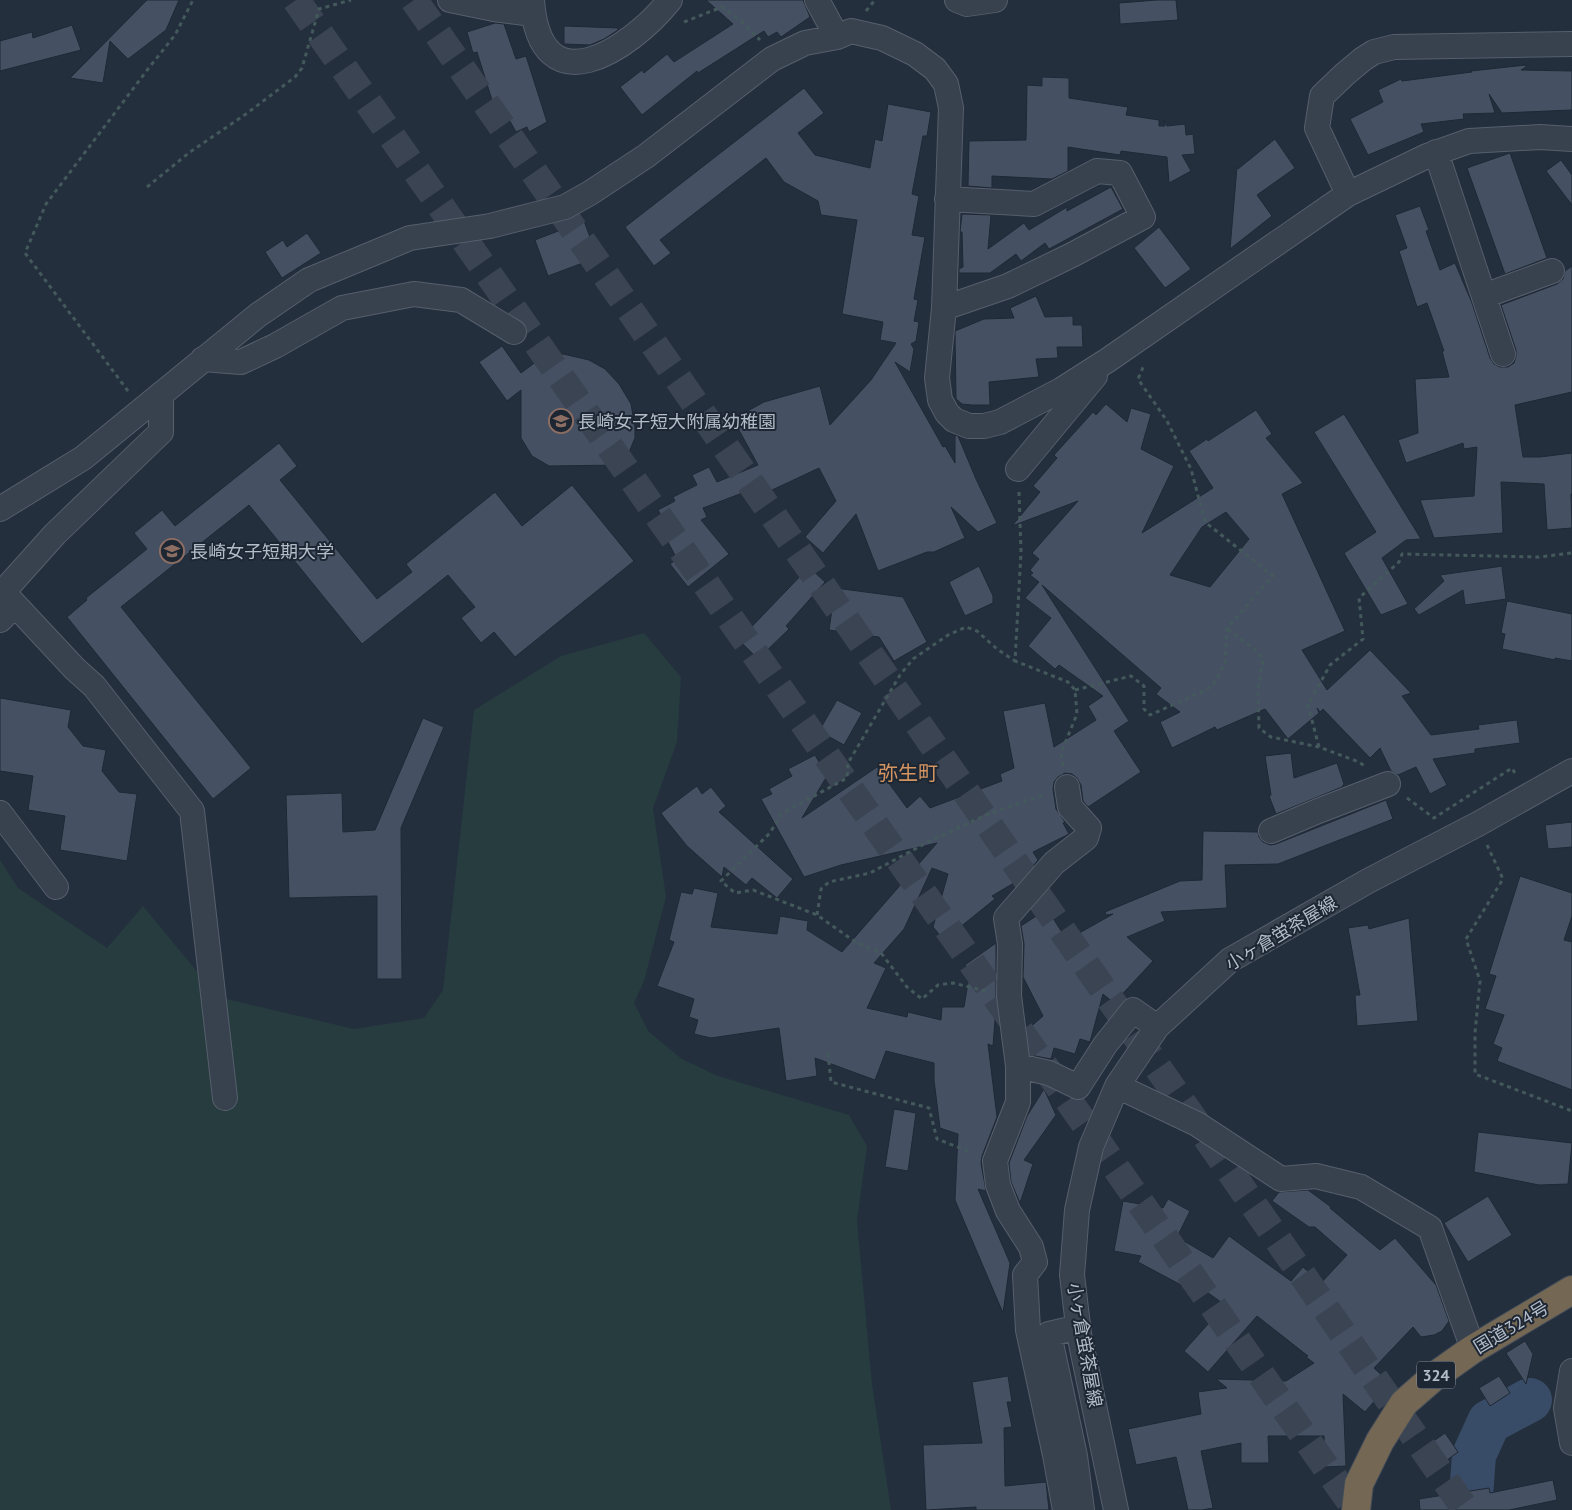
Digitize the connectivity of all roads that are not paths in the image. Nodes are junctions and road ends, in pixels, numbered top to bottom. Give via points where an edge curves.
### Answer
1 (450, 0) edge
2 (817, 0) edge
3 (957, 0) edge
4 (995, 0) edge
5 (665, 6) edge
6 (533, 7) edge
7 (837, 38) junction
8 (1572, 44) edge
9 (1572, 139) edge
10 (1436, 152) junction
11 (1348, 194) junction
12 (948, 199) junction
13 (1552, 271) dead end
14 (1484, 296) junction
15 (944, 308) junction
16 (514, 332) dead end
17 (1503, 354) dead end
18 (203, 358) junction
19 (1108, 360) junction
20 (161, 394) junction
21 (1018, 469) road end
22 (0, 509) edge
23 (8, 612) edge
24 (1572, 771) edge
25 (1388, 784) road end
26 (1067, 787) road end
27 (0, 813) edge
28 (1271, 831) dead end
29 (56, 887) dead end
30 (1157, 1027) junction
31 (1018, 1066) junction
32 (1117, 1086) junction
33 (225, 1098) dead end
34 (1572, 1290) edge
35 (1079, 1328) junction
36 (1473, 1349) junction
37 (1572, 1371) edge
38 (1572, 1443) edge
39 (1065, 1510) edge
40 (1082, 1510) edge
41 (1116, 1510) edge
42 (1356, 1510) edge

1 - 6 street via 494,9
2 - 7 street
3 - 4 street via 967,4
5 - 6 street via 637,35 616,49 586,62 568,62 550,54 539,35
7 - 12 street via 851,31 882,38 916,54 935,69 946,84 951,108
7 - 18 street via 805,43 772,59 646,156 565,207 490,226 410,238 356,259 309,280
8 - 11 street via 1394,47 1374,52 1363,59 1322,96 1317,128
9 - 10 street via 1540,137 1469,141
10 - 11 street
10 - 14 street
11 - 19 street
12 - 15 street
12 - 15 street via 1034,204 1097,171 1120,173 1143,217 1008,286
13 - 14 street
14 - 17 street
15 - 19 street via 937,378 940,400 954,420 962,424 984,426 1000,422 1061,390
16 - 18 street via 461,300 414,294 342,308 241,362
18 - 20 street
19 - 21 street
20 - 22 street via 83,458
20 - 23 street via 161,432 55,534 3,592
23 - 33 street via 94,686 192,811
24 - 30 street, 小ヶ倉蛍茶屋線 via 1230,960
25 - 28 street
26 - 31 street via 1070,807 1090,828 1086,838 1054,863 1006,918 1010,944 1009,996
27 - 29 street
30 - 31 street via 1133,1010 1078,1086 1049,1073
30 - 32 street, 小ヶ倉蛍茶屋線
31 - 39 street via 1018,1102 995,1161 998,1185 1008,1211 1031,1247 1035,1262 1025,1274 1028,1330
32 - 35 street, 小ヶ倉蛍茶屋線 via 1090,1147 1077,1210 1072,1275
32 - 36 street via 1197,1124 1281,1179 1316,1176 1360,1187 1430,1228
34 - 36 highway, 国道324号 / 324
35 - 40 street via 1049,1334 1075,1456
35 - 41 street, 小ヶ倉蛍茶屋線
36 - 42 highway, 国道324号 / 324 via 1404,1403 1380,1441 1359,1484
37 - 38 street via 1566,1408

